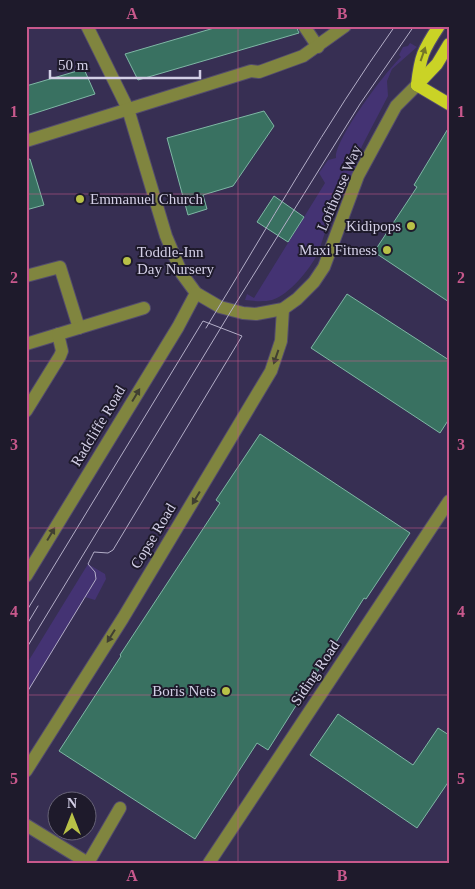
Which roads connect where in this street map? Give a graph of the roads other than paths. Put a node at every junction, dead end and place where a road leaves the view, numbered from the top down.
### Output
1 (87, 26) edge
2 (304, 26) edge
3 (345, 26) edge
4 (438, 26) edge
5 (449, 44) edge
6 (318, 47) junction
7 (417, 86) junction
8 (449, 104) edge
9 (128, 109) junction
10 (26, 141) edge
11 (26, 276) edge
12 (196, 293) junction
13 (144, 308) dead end
14 (283, 309) junction
15 (79, 328) junction
16 (58, 334) junction
17 (26, 344) edge
18 (26, 411) edge
19 (449, 501) edge
20 (26, 576) edge
21 (26, 771) edge
22 (120, 808) dead end
23 (26, 826) edge
24 (88, 863) edge
25 (209, 863) edge

1 - 9 street, Lofthouse Way
2 - 6 street
3 - 6 street
7 -> 4 main road
5 - 7 main road
6 - 9 street
7 - 8 main road
7 - 14 street, Lofthouse Way
9 - 10 street
9 - 12 street, Lofthouse Way
11 - 15 street
12 - 14 street, Lofthouse Way
20 -> 12 street, Radcliffe Road
13 - 15 street
14 -> 21 street, Copse Road
15 - 16 street
16 - 17 street
16 - 18 street
19 - 25 street, Siding Road
22 - 24 street
23 - 24 street

